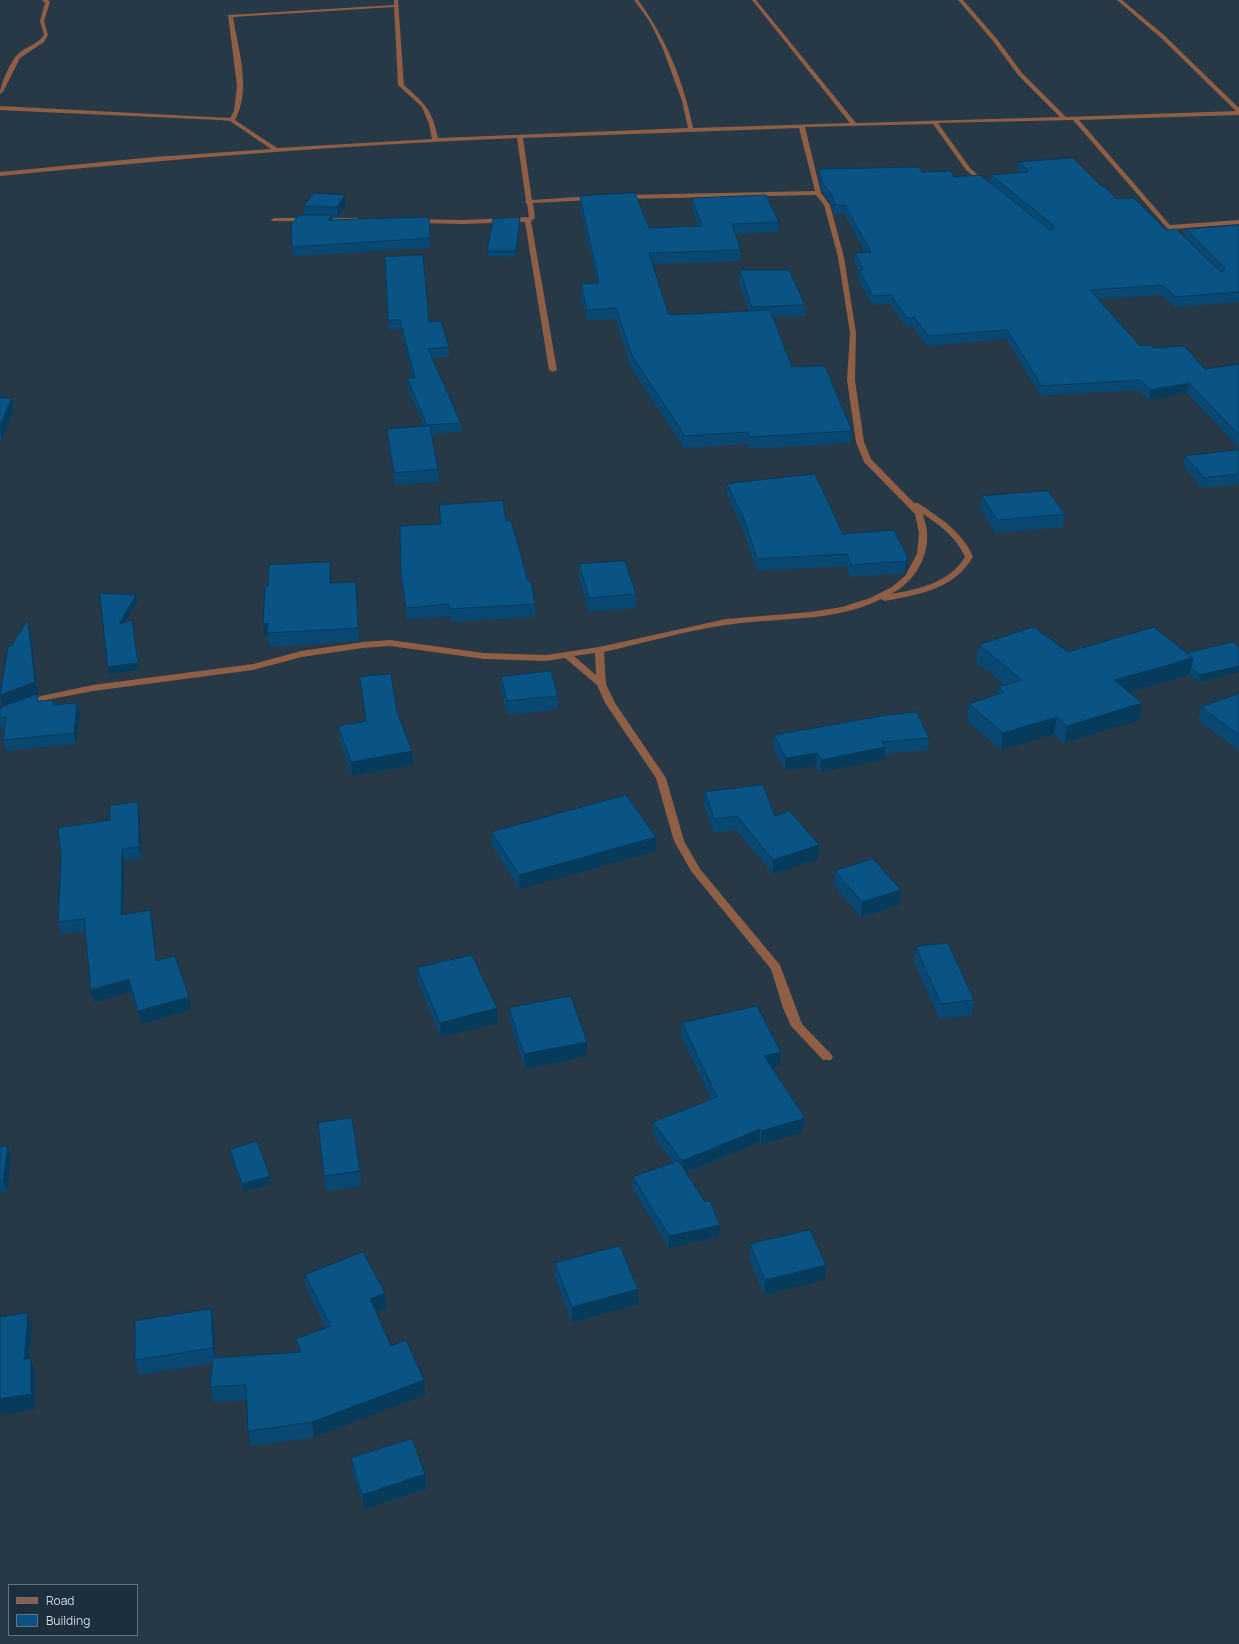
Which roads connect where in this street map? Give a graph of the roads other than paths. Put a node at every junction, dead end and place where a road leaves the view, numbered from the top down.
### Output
1 (44, 0) edge
2 (636, 0) edge
3 (754, 0) edge
4 (960, 0) edge
5 (1119, 0) edge
6 (395, 3) edge
7 (0, 92) edge
8 (0, 108) edge
9 (1239, 112) edge
10 (1074, 118) junction
11 (1065, 119) junction
12 (232, 120) junction
13 (935, 123) junction
14 (855, 125) junction
15 (802, 127) junction
16 (691, 130) junction
17 (520, 136) junction
18 (435, 139) junction
19 (275, 149) junction
20 (0, 174) edge
21 (990, 188) edge
22 (818, 193) junction
23 (618, 197) edge
24 (595, 198) edge
25 (528, 202) junction
26 (274, 220) dead end
27 (362, 220) edge
28 (408, 220) edge
29 (528, 220) junction
30 (1239, 222) edge
31 (1169, 227) junction
32 (1186, 244) edge
33 (554, 370) dead end
34 (910, 502) junction
35 (873, 600) junction
36 (599, 650) junction
37 (567, 655) junction
38 (601, 684) junction
39 (0, 715) edge
40 (827, 1057) dead end

1 - 7 street
2 - 16 street
3 - 14 street
4 - 11 street
5 - 9 street
6 - 12 street
6 - 18 street
8 - 12 street
9 - 10 street
10 - 11 street
10 - 31 street
11 - 13 street
12 - 19 street
13 - 14 street
13 - 21 street
14 - 15 street
15 - 16 street
15 - 22 street
16 - 17 street
17 - 18 street
17 - 25 street
18 - 19 street
19 - 20 street
22 - 23 street
22 - 34 street
24 - 25 street
25 - 29 street
26 - 27 street
28 - 29 street
29 - 33 street
30 - 31 street
31 - 32 street
34 - 35 street
34 - 35 street
35 - 36 street
36 - 37 street
36 - 38 street
37 - 38 street
37 - 39 street
38 - 40 street

